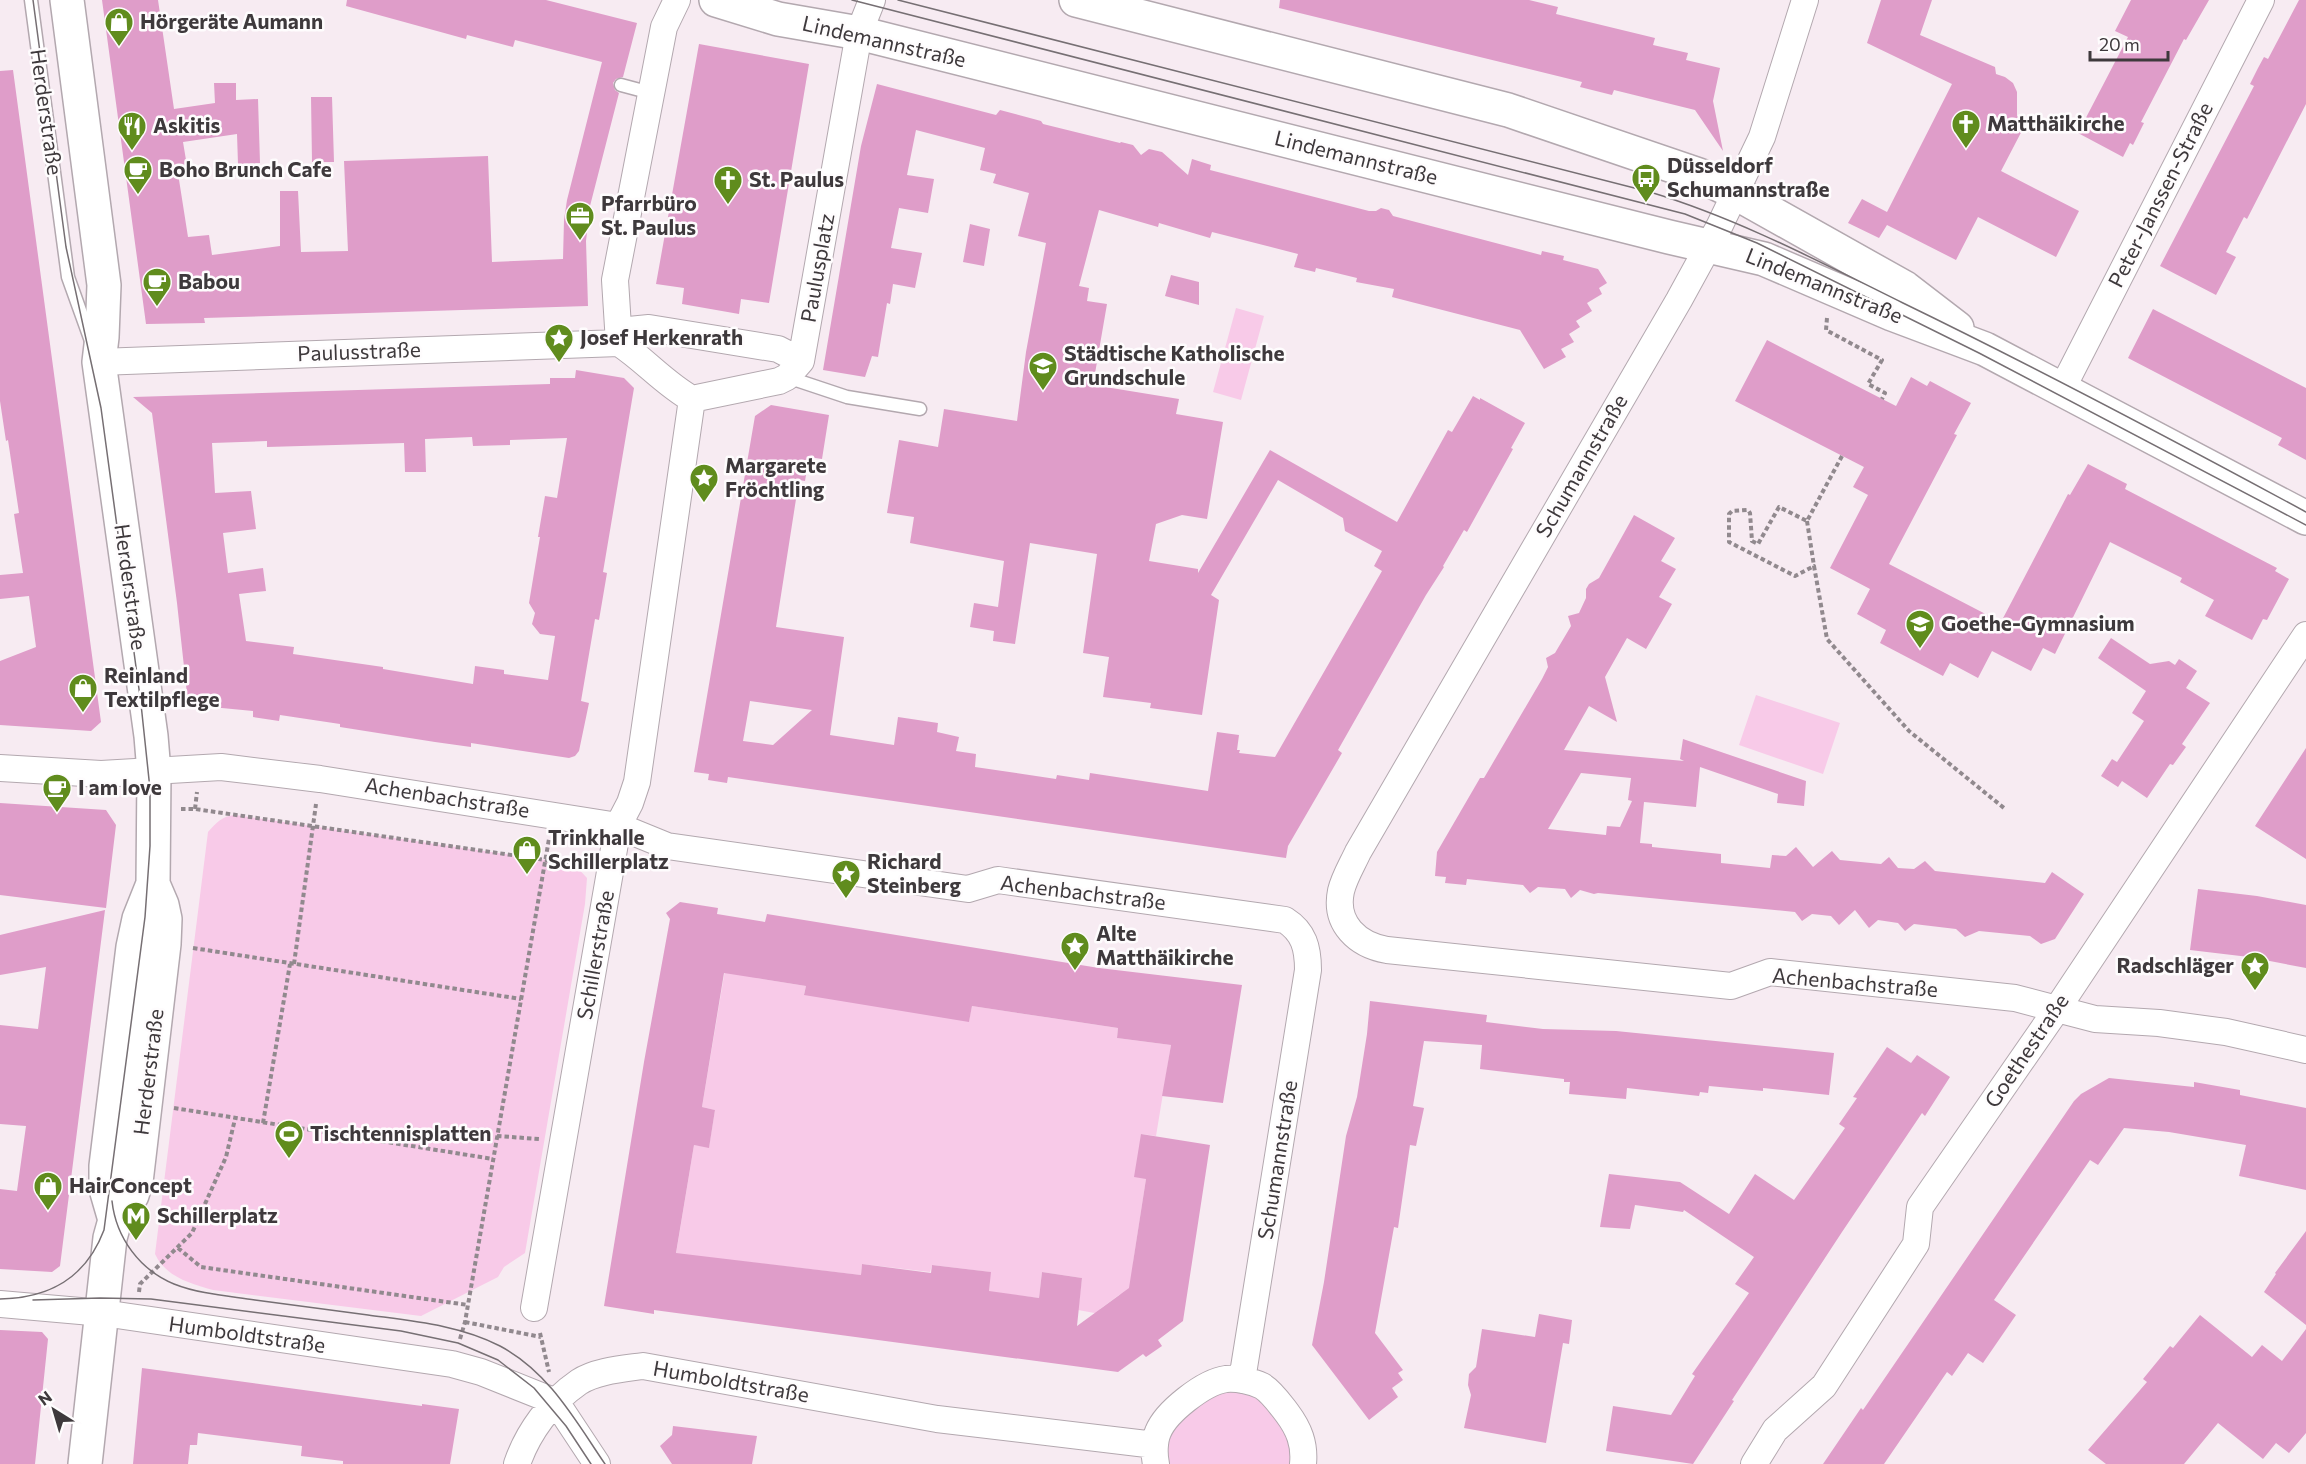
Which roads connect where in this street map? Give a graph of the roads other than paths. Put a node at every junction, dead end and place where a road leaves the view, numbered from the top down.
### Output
1 (31, 0) edge
2 (67, 0) edge
3 (677, 0) edge
4 (720, 0) edge
5 (872, 0) edge
6 (1076, 0) edge
7 (1805, 0) edge
8 (2261, 0) edge
9 (859, 33) junction
10 (621, 85) dead end
11 (651, 93) junction
12 (1736, 193) junction
13 (1709, 245) junction
14 (619, 337) junction
15 (1985, 349) junction
16 (99, 362) junction
17 (794, 369) junction
18 (2062, 389) junction
19 (692, 399) junction
20 (920, 409) dead end
21 (2306, 518) edge
22 (2306, 635) edge
23 (0, 768) edge
24 (154, 772) junction
25 (618, 826) junction
26 (153, 884) junction
27 (1342, 920) joint
28 (1305, 940) joint
29 (2057, 1009) junction
30 (2306, 1050) edge
31 (115, 1220) junction
32 (0, 1304) edge
33 (534, 1308) road end
34 (103, 1313) junction
35 (1242, 1380) junction
36 (556, 1402) junction
37 (1156, 1454) edge
38 (1309, 1463) edge
39 (85, 1464) edge
40 (517, 1464) edge
41 (597, 1464) edge
42 (1754, 1464) edge

1 - 16 lane, Herderstraße
2 - 16 main road, Herderstraße
3 - 11 street
4 - 9 main road, Lindemannstraße
5 - 9 street, Paulusplatz
6 - 12 main road, Lindemannstraße
7 - 12 street, Schumannstraße
8 - 18 street, Peter-Janssen-Straße
9 - 13 main road, Lindemannstraße
9 - 17 street, Paulusplatz
10 - 11 lane
11 - 14 street
12 - 13 street, Schumannstraße
12 - 15 main road, Lindemannstraße
13 - 15 main road, Lindemannstraße
13 - 27 street, Schumannstraße
14 - 16 street, Paulusstraße
14 - 17 street
14 - 19 street
15 - 18 main road, Lindemannstraße
16 - 24 main road, Herderstraße
17 - 19 street
17 - 20 lane
18 - 21 main road, Lindemannstraße
19 - 25 street, Schillerstraße
22 - 29 street, Goethestraße
23 - 24 street, Achenbachstraße
24 - 25 street, Achenbachstraße
24 - 26 main road, Herderstraße
25 - 28 street, Achenbachstraße
25 - 33 street, Schillerstraße
26 - 31 main road, Herderstraße
26 - 31 main road, Herderstraße
27 - 29 street, Achenbachstraße
28 - 35 street, Schumannstraße
29 - 30 street, Achenbachstraße
29 - 42 street, Goethestraße
31 - 34 main road, Herderstraße
32 - 34 street, Humboldtstraße
34 - 36 street, Humboldtstraße
34 - 39 main road, Herderstraße
35 - 37 street, Humboldtstraße
35 - 38 street
36 - 37 street, Humboldtstraße
36 - 40 street
36 - 41 street

